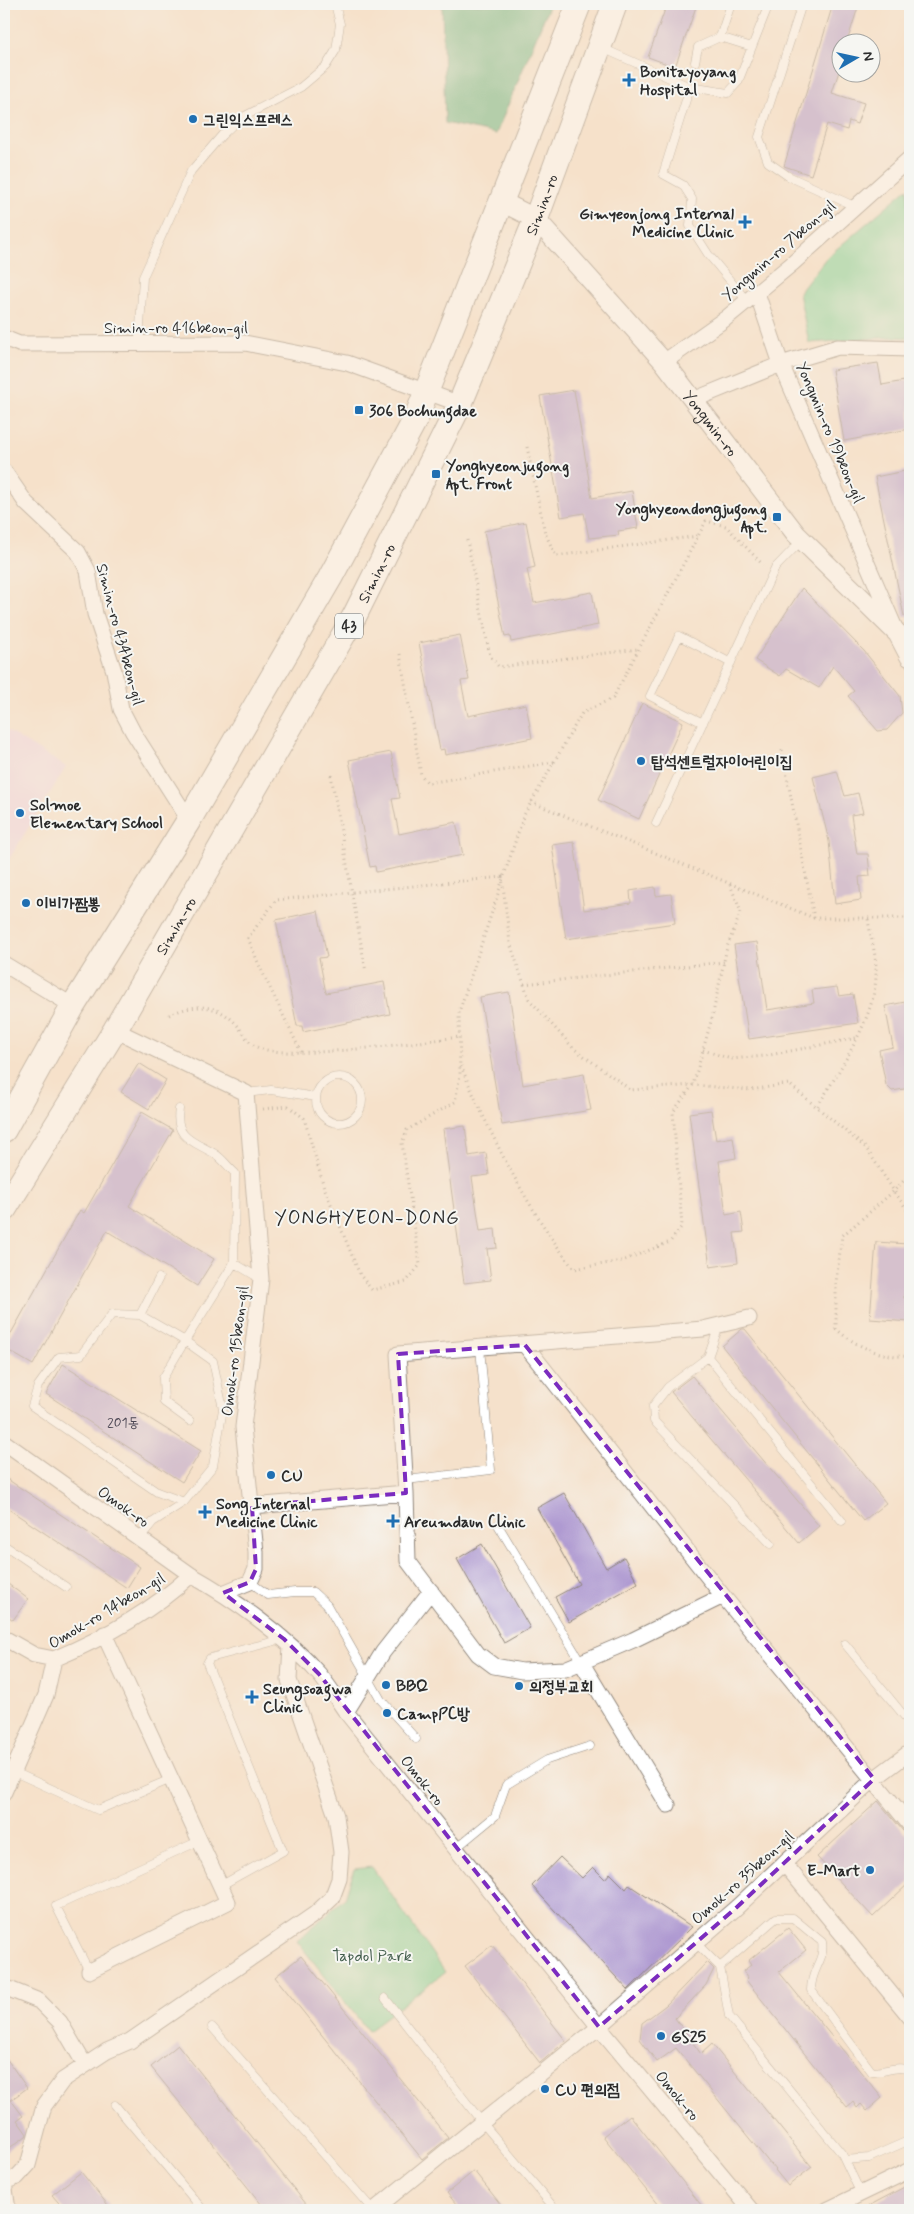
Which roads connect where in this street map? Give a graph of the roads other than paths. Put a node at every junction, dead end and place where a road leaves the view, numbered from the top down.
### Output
1 (335, 4) edge
2 (579, 4) edge
3 (615, 4) edge
4 (731, 4) edge
5 (769, 4) edge
6 (802, 4) edge
7 (720, 37) junction
8 (598, 46) junction
9 (752, 46) junction
10 (695, 62) dead end
11 (690, 87) junction
12 (910, 158) edge
13 (500, 201) junction
14 (854, 206) junction
15 (536, 219) junction
16 (752, 297) junction
17 (4, 338) edge
18 (139, 344) junction
19 (910, 348) edge
20 (664, 362) junction
21 (780, 364) junction
22 (426, 392) junction
23 (693, 400) junction
24 (460, 404) junction
25 (4, 471) edge
26 (802, 540) junction
27 (898, 634) junction
28 (910, 658) edge
29 (731, 663) junction
30 (703, 723) junction
31 (189, 820) junction
32 (656, 823) dead end
33 (4, 964) edge
34 (73, 1006) junction
35 (115, 1030) junction
36 (246, 1093) junction
37 (316, 1096) junction
38 (179, 1110) dead end
39 (4, 1130) edge
40 (4, 1210) edge
41 (234, 1263) junction
42 (159, 1278) dead end
43 (261, 1279) junction
44 (140, 1315) junction
45 (750, 1318) dead end
46 (719, 1326) junction
47 (185, 1342) junction
48 (525, 1345) junction
49 (480, 1348) junction
50 (708, 1357) junction
51 (190, 1421) dead end
52 (4, 1442) edge
53 (406, 1486) junction
54 (184, 1502) junction
55 (252, 1506) junction
56 (842, 1521) dead end
57 (498, 1525) dead end
58 (139, 1538) junction
59 (771, 1544) dead end
60 (4, 1545) edge
61 (191, 1575) junction
62 (250, 1582) junction
63 (66, 1587) dead end
64 (431, 1591) junction
65 (223, 1593) junction
66 (723, 1596) junction
67 (104, 1634) junction
68 (4, 1638) edge
69 (287, 1642) junction
70 (845, 1644) dead end
71 (54, 1659) junction
72 (582, 1662) junction
73 (367, 1678) junction
74 (346, 1712) junction
75 (910, 1723) edge
76 (416, 1739) dead end
77 (590, 1746) dead end
78 (910, 1752) edge
79 (12, 1771) junction
80 (171, 1779) junction
81 (874, 1779) junction
82 (4, 1792) edge
83 (668, 1805) dead end
84 (910, 1825) edge
85 (199, 1841) junction
86 (456, 1849) junction
87 (784, 1863) junction
88 (220, 1886) junction
89 (696, 1943) junction
90 (720, 1967) junction
91 (90, 1971) joint
92 (4, 1986) edge
93 (385, 1998) dead end
94 (910, 2017) edge
95 (212, 2027) dead end
96 (599, 2027) junction
97 (85, 2065) junction
98 (910, 2070) edge
99 (115, 2105) dead end
100 (481, 2121) junction
101 (910, 2140) edge
102 (845, 2160) junction
103 (910, 2170) edge
104 (4, 2182) edge
105 (861, 2194) junction
106 (8, 2210) edge
107 (203, 2210) edge
108 (373, 2210) edge
109 (556, 2210) edge
110 (751, 2210) edge
111 (827, 2210) edge

1 - 18 lane
2 - 13 main road, 43
3 - 8 main road, Simin-ro / 43
4 - 7 lane
5 - 9 lane
6 - 14 lane
7 - 9 lane
7 - 10 lane
8 - 11 lane
8 - 15 main road, Simin-ro / 43
9 - 11 lane
11 - 16 lane
12 - 14 street, Yongmin-ro 7beon-gil
13 - 15 street, Yongmin-ro
13 - 22 main road, 43
14 - 16 street, Yongmin-ro 7beon-gil
15 - 20 street, Yongmin-ro
15 - 24 main road, Simin-ro / 43
16 - 20 street, Yongmin-ro 7beon-gil
16 - 21 street
17 - 18 street, Simin-ro 416beon-gil
18 - 22 street, Simin-ro 416beon-gil
19 - 21 street, Yongmin-ro 19beon-gil
20 - 23 street, Yongmin-ro
21 - 23 street
21 - 27 street, Yongmin-ro 19beon-gil
22 - 24 street, Simin-ro 416beon-gil
22 - 31 main road, 43
23 - 26 street, Yongmin-ro
24 - 35 main road, Simin-ro / 43
25 - 31 street, Simin-ro 434beon-gil
26 - 27 street, Yongmin-ro
26 - 29 lane
27 - 28 street, Yongmin-ro
29 - 30 lane
29 - 30 lane
30 - 32 lane
31 - 34 main road, 43
33 - 34 street
34 - 39 main road, 43
35 - 36 street
35 - 40 main road, Simin-ro / 43
36 - 37 lane
36 - 43 street, Omok-ro 15beon-gil
37 - 37 lane
38 - 41 lane
41 - 43 lane
41 - 47 lane
42 - 44 lane
43 - 55 street, Omok-ro 15beon-gil
44 - 47 lane
44 - 54 lane
45 - 46 street
46 - 48 street
46 - 50 lane
47 - 51 lane
47 - 54 lane
48 - 49 street
48 - 66 street
49 - 53 lane
49 - 53 street
50 - 56 lane
50 - 59 lane
52 - 58 street, Omok-ro
53 - 55 street
53 - 64 street
54 - 58 lane
55 - 62 street, Omok-ro 15beon-gil
57 - 72 lane
58 - 61 street, Omok-ro
60 - 63 lane
61 - 65 street, Omok-ro
61 - 67 street, Omok-ro 14beon-gil
62 - 65 street
62 - 73 lane
64 - 72 street
64 - 73 street
65 - 69 street, Omok-ro
66 - 72 street
66 - 81 street
67 - 71 street, Omok-ro 14beon-gil
67 - 80 street
68 - 71 street
69 - 74 street, Omok-ro
69 - 88 lane
69 - 97 street
70 - 75 lane
71 - 79 street, Omok-ro 14beon-gil
72 - 83 street
73 - 74 street
73 - 76 lane
74 - 86 street, Omok-ro
77 - 86 lane
78 - 81 street, Omok-ro 35beon-gil
79 - 80 lane
79 - 82 street, Omok-ro 14beon-gil
80 - 85 street
81 - 84 street
81 - 87 street, Omok-ro 35beon-gil
85 - 88 street
85 - 91 lane
86 - 96 street, Omok-ro
87 - 89 street, Omok-ro 35beon-gil
87 - 94 street
88 - 91 street
89 - 90 lane
89 - 96 street, Omok-ro 35beon-gil
90 - 98 lane
90 - 102 lane
92 - 97 street
93 - 100 lane
95 - 108 lane
96 - 100 street, Omok-ro 35beon-gil
96 - 110 street, Omok-ro
97 - 104 street
99 - 107 lane
100 - 108 street, Omok-ro 35beon-gil
100 - 109 lane
101 - 102 lane
102 - 105 lane
103 - 105 street
104 - 106 street
105 - 111 street

